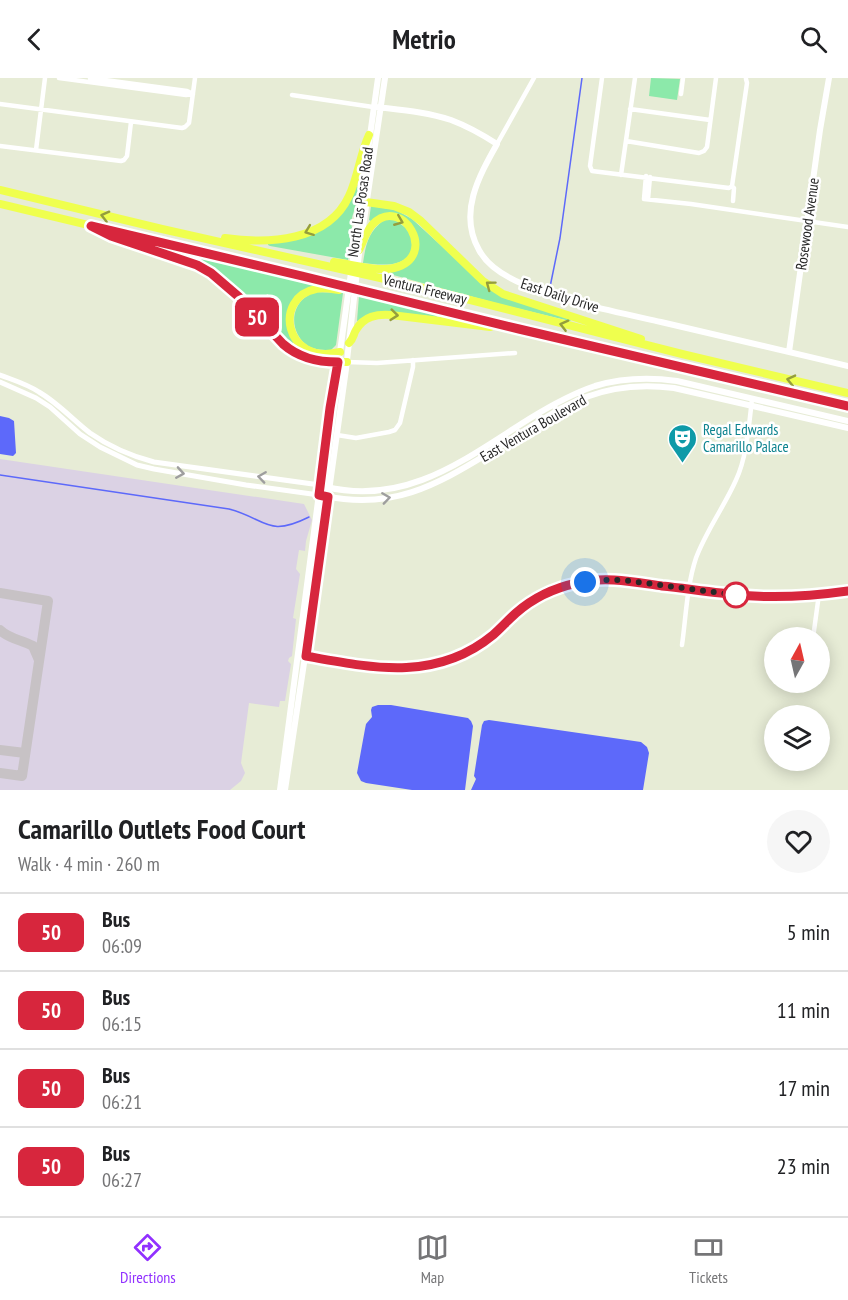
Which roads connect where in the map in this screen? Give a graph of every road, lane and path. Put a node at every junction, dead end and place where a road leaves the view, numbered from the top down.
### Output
1 (45, 78) edge
2 (59, 78) edge
3 (90, 78) edge
4 (195, 78) edge
5 (378, 78) edge
6 (385, 78) edge
7 (534, 78) edge
8 (602, 78) edge
9 (634, 78) edge
10 (683, 78) edge
11 (716, 78) edge
12 (746, 78) edge
13 (832, 78) edge
14 (193, 94) junction
15 (681, 94) dead end
16 (292, 95) dead end
17 (0, 104) edge
18 (373, 107) junction
19 (381, 108) junction
20 (630, 109) junction
21 (41, 110) junction
22 (710, 120) junction
23 (132, 122) junction
24 (369, 135) junction
25 (626, 141) junction
26 (497, 144) junction
27 (0, 146) edge
28 (36, 150) junction
29 (621, 175) junction
30 (648, 177) junction
31 (732, 186) junction
32 (0, 190) edge
33 (733, 201) dead end
34 (363, 202) junction
35 (0, 204) edge
36 (807, 221) junction
37 (91, 226) junction
38 (848, 227) edge
39 (162, 229) junction
40 (357, 252) junction
41 (283, 256) junction
42 (350, 271) junction
43 (395, 299) junction
44 (350, 301) junction
45 (519, 329) junction
46 (349, 342) junction
47 (340, 352) junction
48 (789, 352) junction
49 (515, 353) dead end
50 (682, 354) junction
51 (413, 360) junction
52 (343, 362) junction
53 (848, 366) edge
54 (0, 375) edge
55 (0, 382) edge
56 (848, 393) edge
57 (752, 402) junction
58 (848, 406) edge
59 (848, 422) edge
60 (848, 428) edge
61 (337, 435) junction
62 (320, 485) junction
63 (329, 487) junction
64 (319, 495) junction
65 (328, 497) junction
66 (690, 589) junction
67 (848, 591) edge
68 (819, 594) junction
69 (304, 614) junction
70 (814, 627) edge
71 (682, 645) dead end
72 (306, 656) junction
73 (280, 790) edge
74 (285, 790) edge

1 - 21 street
2 - 14 street
3 - 14 street
4 - 14 street
5 - 18 main road, North Las Posas Road
6 - 19 main road, North Las Posas Road
7 - 26 street
8 - 29 street
9 - 20 street
10 - 15 street
11 - 22 street
12 - 31 street
13 - 36 main road, Rosewood Avenue
14 - 23 street
16 - 18 street
17 - 21 street
18 - 19 main road
18 - 24 main road, North Las Posas Road
19 - 26 main road
19 - 34 main road, North Las Posas Road
20 - 22 street
20 - 25 street
21 - 23 street
21 - 28 street
22 - 25 street
23 - 28 street
24 - 34 main road, North Las Posas Road
24 -> 39 highway
25 - 29 street
26 - 48 main road, East Daily Drive
27 - 28 street
29 - 30 street
30 - 31 street
30 - 36 street
31 - 33 street
39 -> 32 highway, Ventura Freeway
34 - 40 main road, North Las Posas Road
50 -> 34 highway
35 - 37 highway, Ventura Freeway
36 - 38 street
36 - 48 main road, Rosewood Avenue
37 - 43 highway, Ventura Freeway
37 - 52 highway
39 - 41 highway, Ventura Freeway
40 -> 41 highway
40 - 42 main road, North Las Posas Road
40 - 44 main road, North Las Posas Road
41 - 42 highway, Ventura Freeway
42 - 44 main road, North Las Posas Road
50 -> 42 highway, Ventura Freeway
43 - 45 highway, Ventura Freeway
43 - 47 highway
44 - 46 main road, North Las Posas Road
44 - 47 main road, North Las Posas Road
46 -> 45 highway
45 - 58 highway, Ventura Freeway
46 - 52 main road, North Las Posas Road
47 - 52 main road, North Las Posas Road
48 - 53 main road, East Daily Drive
49 - 51 street
56 -> 50 highway, Ventura Freeway
51 - 52 street
51 - 61 street
52 - 61 main road
52 - 62 main road
62 -> 54 street
55 -> 64 street
57 - 59 main road, East Ventura Boulevard
57 - 60 main road, East Ventura Boulevard
57 - 63 main road, East Ventura Boulevard
65 -> 57 main road, East Ventura Boulevard
57 - 66 street
61 - 63 main road
62 - 63 main road, East Ventura Boulevard
62 - 64 main road
63 - 65 main road
64 - 65 main road, East Ventura Boulevard
64 - 69 main road
65 - 72 main road
66 - 68 street
66 - 71 street
66 - 72 street
67 - 68 street
68 - 70 street
69 - 72 main road
69 - 73 main road
72 - 74 main road

